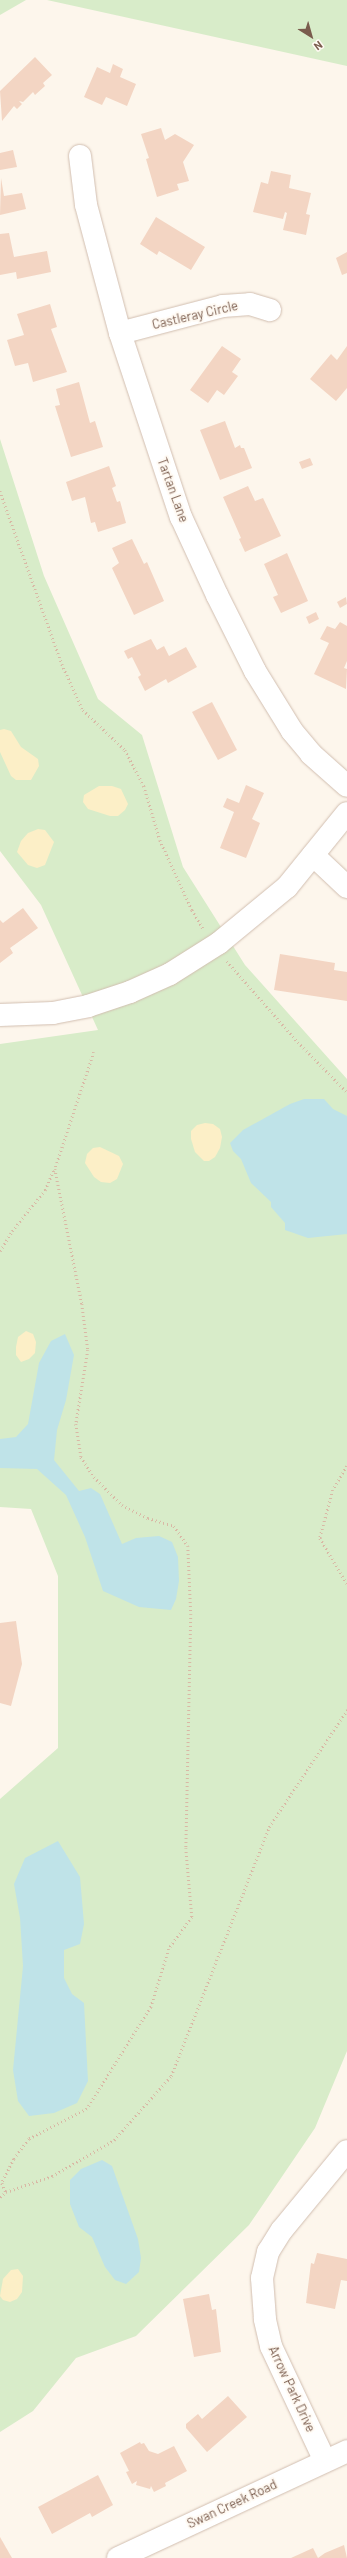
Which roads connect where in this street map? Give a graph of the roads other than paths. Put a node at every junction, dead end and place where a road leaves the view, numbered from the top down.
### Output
1 (80, 156) dead end
2 (270, 310) dead end
3 (120, 333) junction
4 (347, 786) edge
5 (347, 813) edge
6 (313, 855) junction
7 (347, 887) edge
8 (0, 1015) edge
9 (347, 2151) edge
10 (347, 2451) edge
11 (325, 2461) junction
12 (118, 2558) edge

1 - 3 street, Tartan Lane
2 - 3 street, Castleray Circle
3 - 4 street, Tartan Lane
5 - 6 street
6 - 7 street
6 - 8 street
9 - 11 street, Arrow Park Drive
10 - 11 street, Swan Creek Road
11 - 12 street, Swan Creek Road

